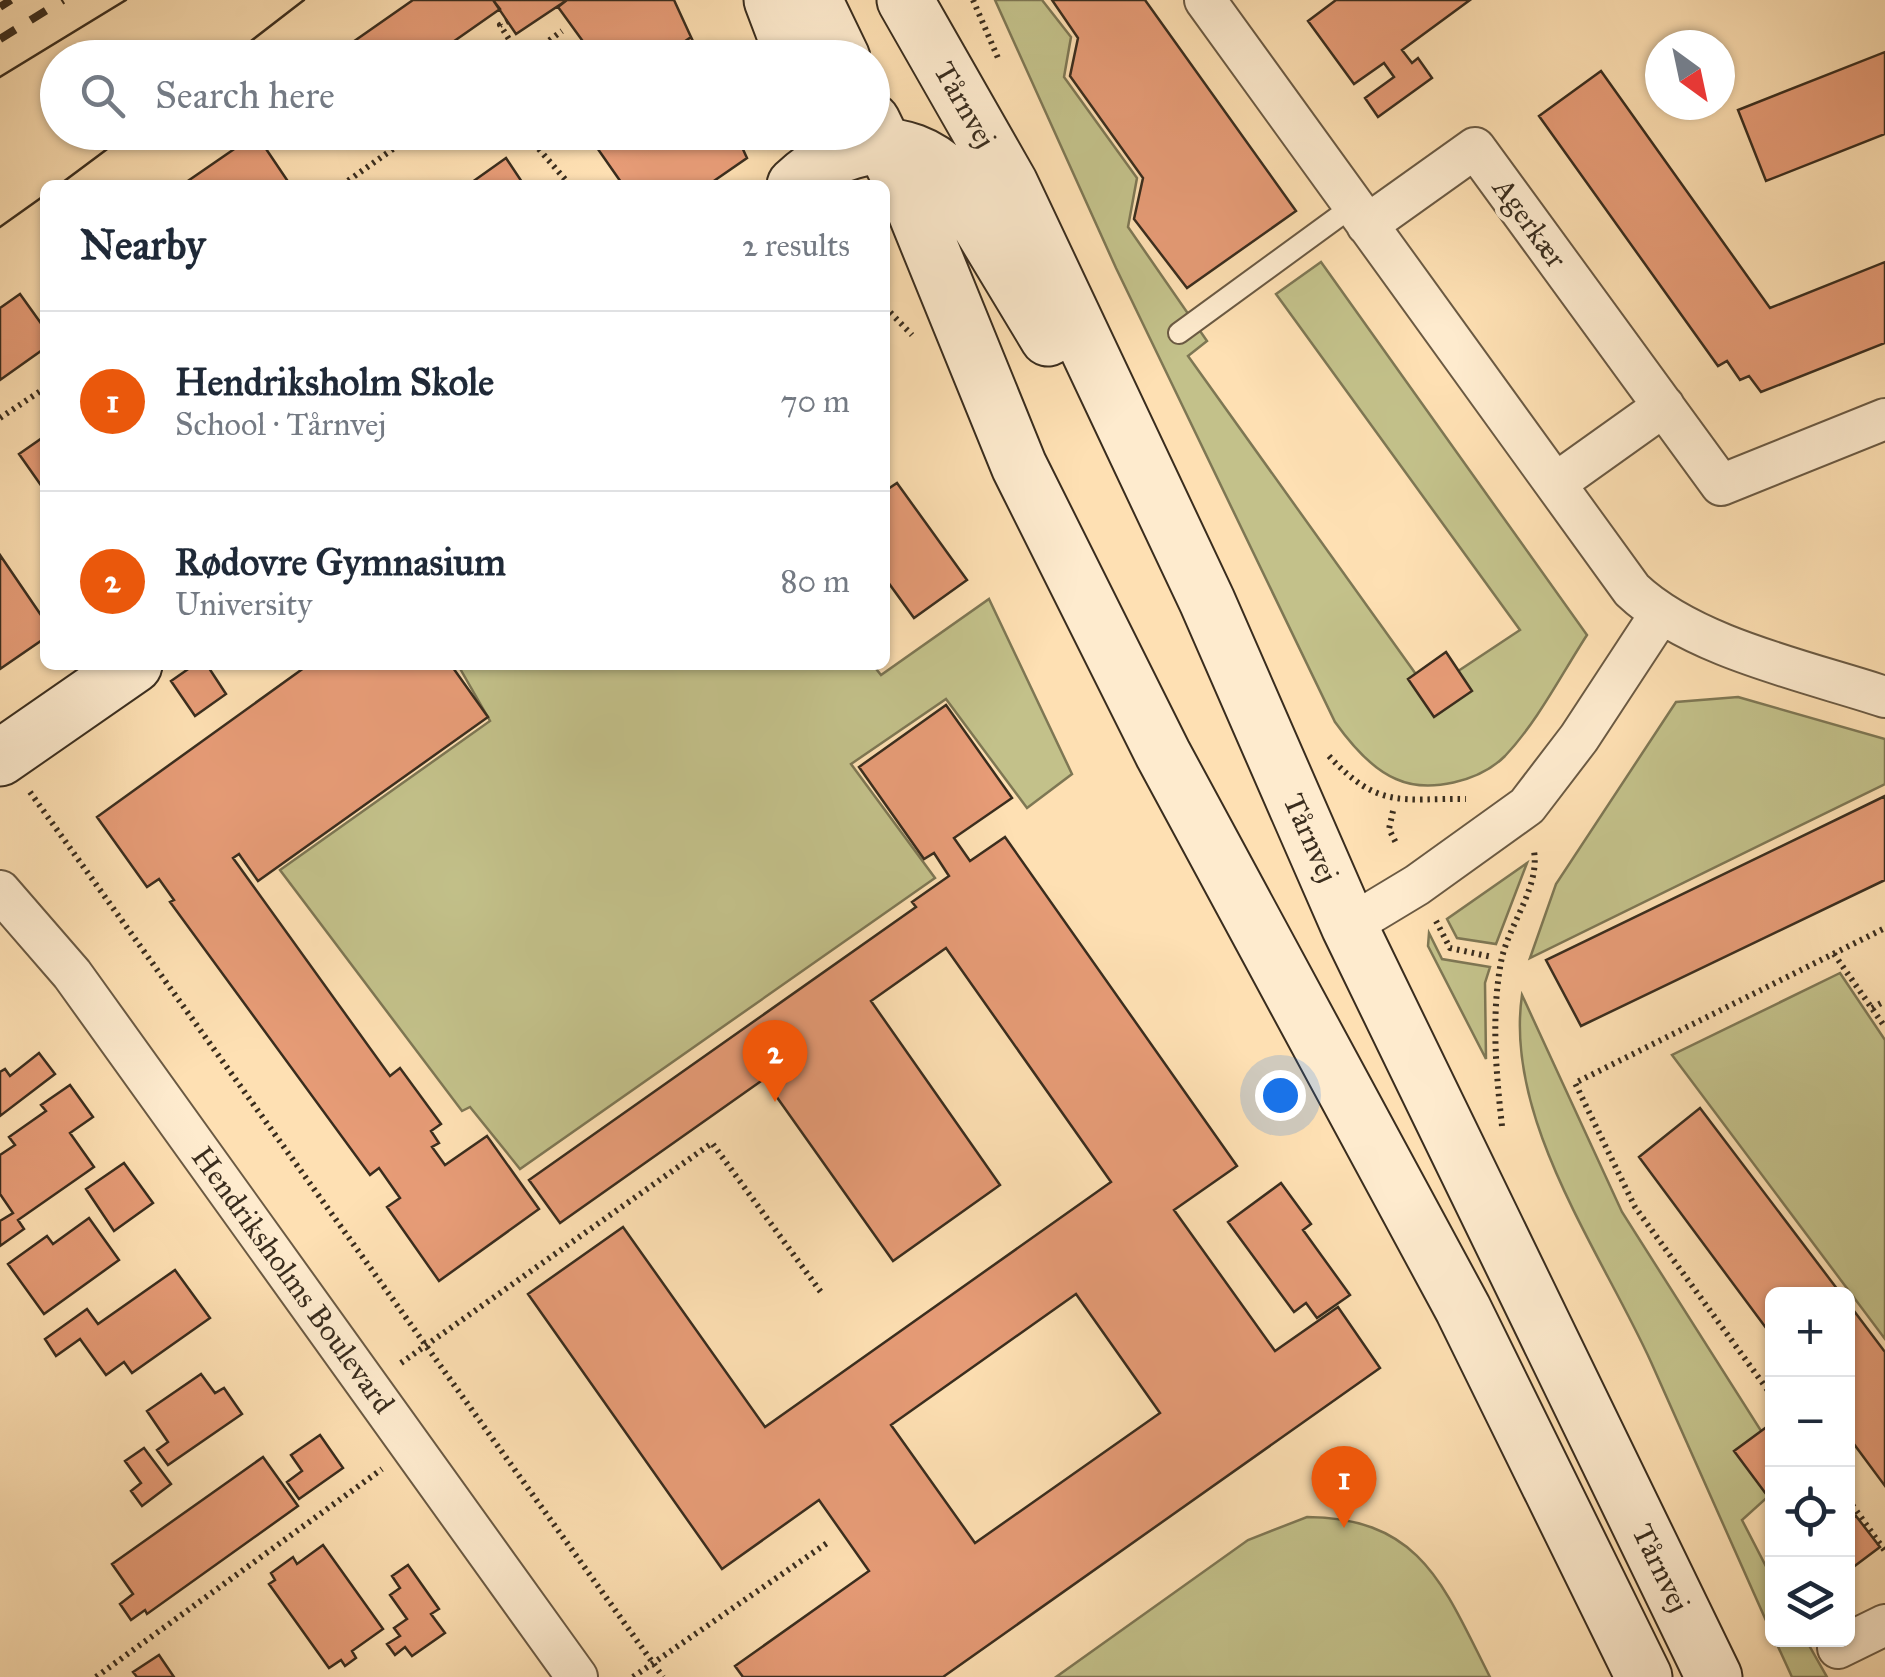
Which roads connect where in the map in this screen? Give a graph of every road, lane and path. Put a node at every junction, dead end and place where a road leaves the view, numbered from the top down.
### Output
1 (772, 0) edge
2 (814, 0) edge
3 (905, 0) edge
4 (1205, 0) edge
5 (508, 21) dead end
6 (562, 31) dead end
7 (510, 40) edge
8 (549, 40) edge
9 (787, 40) edge
10 (833, 40) edge
11 (943, 67) junction
12 (392, 150) edge
13 (539, 150) edge
14 (895, 159) edge
15 (810, 161) edge
16 (349, 180) edge
17 (566, 180) edge
18 (1360, 215) junction
19 (1179, 333) dead end
20 (40, 391) edge
21 (1664, 406) junction
22 (0, 418) edge
23 (1885, 419) edge
24 (1556, 483) junction
25 (1208, 602) junction
26 (1659, 616) junction
27 (127, 670) edge
28 (1885, 696) edge
29 (1321, 745) dead end
30 (1, 752) edge
31 (1527, 806) junction
32 (1393, 811) dead end
33 (1397, 845) dead end
34 (1417, 885) junction
35 (0, 891) edge
36 (1349, 926) junction
37 (1885, 928) edge
38 (1834, 954) junction
39 (1492, 956) dead end
40 (1279, 964) junction
41 (1885, 1000) edge
42 (1872, 1008) junction
43 (1885, 1027) edge
44 (1504, 1142) dead end
45 (823, 1294) dead end
46 (427, 1345) junction
47 (370, 1385) junction
48 (1765, 1386) edge
49 (413, 1447) junction
50 (1855, 1509) edge
51 (830, 1540) dead end
52 (1885, 1551) edge
53 (1885, 1625) edge
54 (1838, 1648) dead end
55 (653, 1663) junction
56 (96, 1677) edge
57 (577, 1677) edge
58 (633, 1677) edge
59 (663, 1677) edge
60 (1644, 1677) edge
61 (1714, 1677) edge

1 - 9 street
2 - 10 street
3 - 11 street, Tårnvej
4 - 18 street
5 - 7 path
6 - 8 path
11 - 14 street
11 - 25 street, Tårnvej
12 - 16 path
13 - 17 path
14 - 15 street
14 - 25 street
14 - 40 street
18 - 19 lane
18 - 21 street, Agerkær
18 - 24 street
20 - 22 path
21 - 23 street, Agerkær
21 - 24 street
24 - 26 street
25 - 36 street, Tårnvej
26 - 28 street
26 - 31 street
27 - 30 street
29 - 31 path
30 - 46 path
31 - 34 street
31 - 44 path
32 - 33 path
34 - 36 street
34 - 39 path
35 - 47 street, Hendriksholms Boulevard
36 - 40 street
36 - 61 street, Tårnvej
37 - 38 path
38 - 42 path
38 - 48 path
40 - 60 street
41 - 42 path
42 - 43 path
45 - 46 path
46 - 47 path
46 - 55 path
47 - 49 street, Hendriksholms Boulevard
49 - 56 path
49 - 57 street, Hendriksholms Boulevard
50 - 52 path
51 - 55 path
53 - 54 street
55 - 58 path
55 - 59 path

